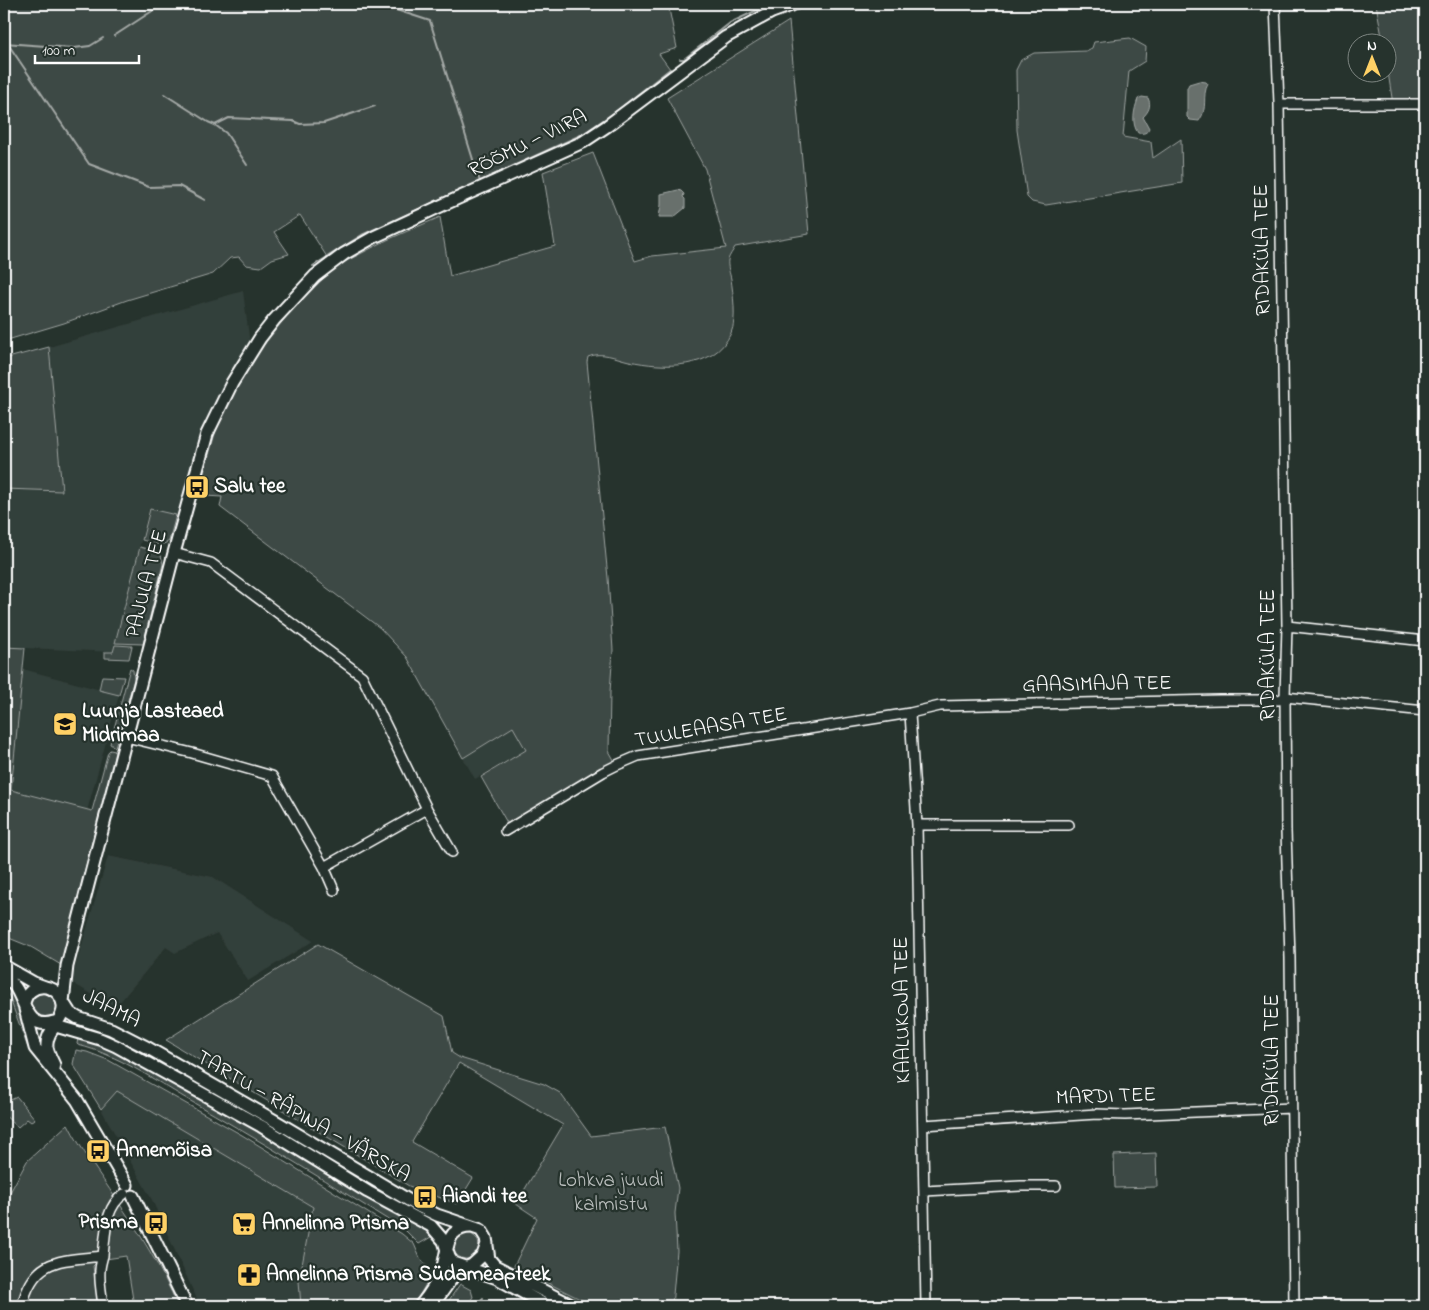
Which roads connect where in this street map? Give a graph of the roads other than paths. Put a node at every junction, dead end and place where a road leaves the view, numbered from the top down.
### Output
1 (794, 4) edge
2 (1275, 4) edge
3 (1279, 104) junction
4 (1425, 104) edge
5 (344, 254) joint
6 (174, 553) junction
7 (1287, 626) junction
8 (1425, 640) edge
9 (1285, 697) junction
10 (1425, 711) edge
11 (910, 713) junction
12 (126, 737) junction
13 (427, 810) junction
14 (917, 825) junction
15 (1070, 825) dead end
16 (505, 830) dead end
17 (452, 852) dead end
18 (324, 867) junction
19 (334, 890) dead end
20 (4, 966) edge
21 (67, 966) junction
22 (4, 976) edge
23 (45, 987) junction
24 (63, 1002) junction
25 (24, 1007) junction
26 (54, 1023) junction
27 (145, 1046) joint
28 (134, 1055) joint
29 (59, 1076) junction
30 (1291, 1108) junction
31 (923, 1124) junction
32 (1056, 1186) dead end
33 (128, 1191) junction
34 (924, 1191) junction
35 (473, 1227) junction
36 (486, 1244) junction
37 (448, 1252) junction
38 (103, 1256) junction
39 (464, 1267) junction
40 (22, 1306) edge
41 (103, 1306) edge
42 (187, 1306) edge
43 (420, 1306) edge
44 (432, 1306) edge
45 (547, 1306) edge
46 (573, 1306) edge
47 (926, 1306) edge
48 (1294, 1306) edge

1 - 5 street, RÕÕMU — VIIRA
2 - 3 street, RIDAKÜLA TEE
3 - 4 street
3 - 7 street, RIDAKÜLA TEE
5 - 6 street, PAJULA TEE
6 - 12 street, PAJULA TEE
6 - 13 street
7 - 8 street
7 - 9 street, RIDAKÜLA TEE
9 - 10 street, GAASIMAJA TEE
9 - 11 street, GAASIMAJA TEE
9 - 30 street, RIDAKÜLA TEE
11 - 14 street, KAALUKOJA TEE
11 - 16 street, TUULEAASA TEE
12 - 18 street
12 - 21 street, PAJULA TEE
13 - 17 street
13 - 18 street
14 - 15 street
14 - 31 street, KAALUKOJA TEE
18 - 19 street
20 - 23 street
21 - 23 street
21 - 24 street
22 - 25 street
23 - 24 street
23 - 25 street
24 - 26 street
24 - 27 street, JAAMA
25 - 26 street
25 - 29 street
26 - 28 street, JAAMA
26 - 29 street
27 - 35 street, TARTU — RÄPINA — VÄRSKA
28 - 37 street, TARTU — RÄPINA — VÄRSKA
29 - 33 street
30 - 31 street, MARDI TEE
30 - 48 street, RIDAKÜLA TEE
31 - 34 street, KAALUKOJA TEE
32 - 34 street
33 - 38 street
33 - 42 street
34 - 47 street, KAALUKOJA TEE
35 - 36 street
35 - 37 street
36 - 39 street
36 - 46 street
37 - 39 street
37 - 43 street
38 - 40 street
38 - 41 street
39 - 44 street
39 - 45 street

